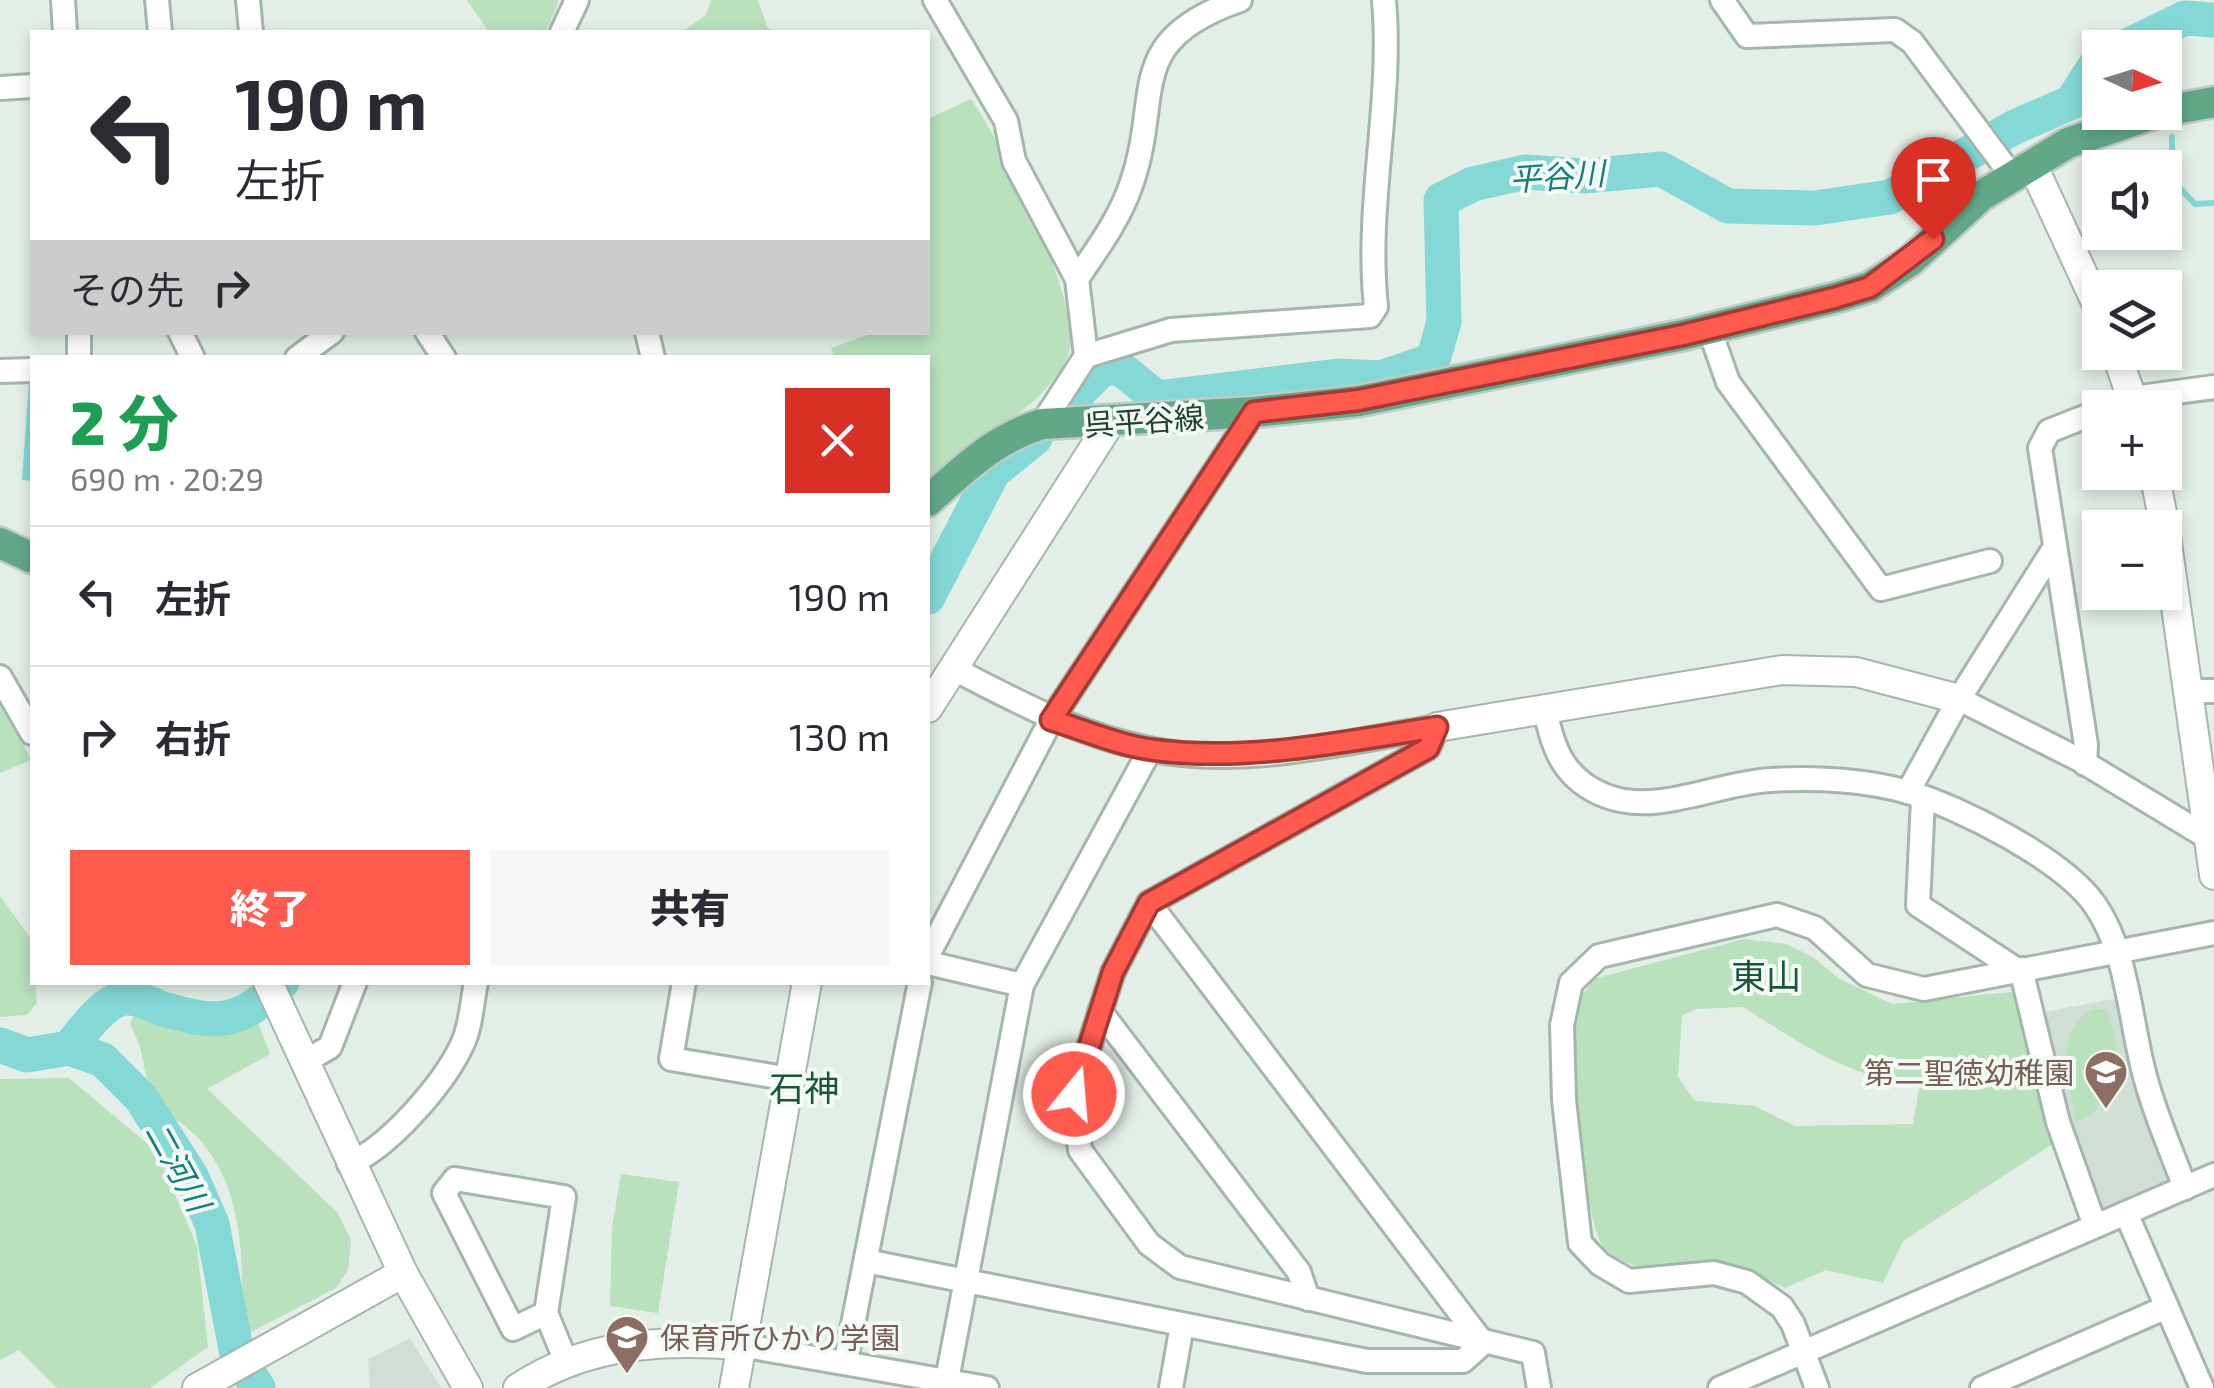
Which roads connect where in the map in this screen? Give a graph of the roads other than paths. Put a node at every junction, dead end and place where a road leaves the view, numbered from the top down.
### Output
1 (64, 0) edge
2 (157, 0) edge
3 (248, 0) edge
4 (577, 0) edge
5 (934, 0) edge
6 (1240, 0) edge
7 (1384, 0) edge
8 (1722, 0) edge
9 (1196, 9) edge
10 (64, 30) edge
11 (160, 30) edge
12 (252, 30) edge
13 (563, 30) edge
14 (30, 86) edge
15 (0, 88) edge
16 (2214, 102) edge
17 (2182, 108) edge
18 (2106, 130) edge
19 (2013, 164) junction
20 (1077, 279) junction
21 (2082, 281) edge
22 (1709, 328) junction
23 (328, 335) edge
24 (301, 355) edge
25 (1086, 356) junction
26 (30, 370) edge
27 (0, 371) edge
28 (2214, 387) edge
29 (2182, 393) edge
30 (1254, 412) junction
31 (2082, 418) edge
32 (1110, 423) junction
33 (1042, 424) junction
34 (930, 499) edge
35 (0, 542) edge
36 (2053, 550) junction
37 (30, 557) edge
38 (1990, 561) dead end
39 (2182, 605) edge
40 (952, 668) junction
41 (0, 677) edge
42 (2201, 691) edge
43 (1959, 698) junction
44 (930, 705) edge
45 (1545, 708) junction
46 (30, 720) edge
47 (1051, 720) junction
48 (1437, 727) junction
49 (1150, 750) junction
50 (2085, 764) junction
51 (1916, 795) junction
52 (2207, 837) junction
53 (2214, 876) edge
54 (1149, 903) junction
55 (2214, 933) edge
56 (930, 950) edge
57 (2116, 952) junction
58 (930, 963) edge
59 (2019, 970) junction
60 (269, 985) edge
61 (354, 985) edge
62 (475, 985) edge
63 (683, 985) edge
64 (807, 985) edge
65 (919, 985) edge
66 (1022, 986) junction
67 (1100, 1011) junction
68 (304, 1062) junction
69 (790, 1079) junction
70 (349, 1164) junction
71 (2214, 1176) edge
72 (2185, 1188) junction
73 (2126, 1213) junction
74 (2095, 1226) junction
75 (866, 1261) junction
76 (403, 1273) junction
77 (966, 1282) junction
78 (1308, 1299) junction
79 (2167, 1307) junction
80 (546, 1313) junction
81 (1182, 1325) junction
82 (1483, 1343) junction
83 (740, 1345) junction
84 (1802, 1354) junction
85 (846, 1360) junction
86 (567, 1364) junction
87 (948, 1380) junction
88 (206, 1382) edge
89 (468, 1388) edge
90 (518, 1388) edge
91 (734, 1388) edge
92 (987, 1388) edge
93 (1171, 1388) edge
94 (1539, 1388) edge
95 (1720, 1388) edge
96 (1816, 1388) edge
97 (1982, 1388) edge
98 (2202, 1388) edge

1 - 10 street
2 - 11 street
3 - 12 street
4 - 13 street
5 - 20 street
6 - 9 street
7 - 25 street
8 - 19 street
9 - 20 street
14 - 15 street
16 - 17 main road, 呉平谷線
18 - 19 main road, 呉平谷線
19 - 21 street
19 - 22 main road, 呉平谷線
20 - 25 street
22 - 30 main road, 呉平谷線
22 - 38 street
23 - 24 street
25 - 33 street
26 - 27 street
28 - 29 street
30 - 32 main road, 呉平谷線
30 - 47 street
31 - 36 street
32 - 33 main road, 呉平谷線
32 - 40 street
33 - 34 main road, 呉平谷線
35 - 37 main road
36 - 43 street
36 - 50 street
39 - 42 street
40 - 44 street
40 - 47 street
41 - 46 street
42 - 52 street
43 - 45 street
43 - 50 street
43 - 51 street
45 - 48 street
45 - 51 street
47 - 49 street
47 - 56 street
48 - 49 street
48 - 54 street
49 - 66 street
50 - 52 street
51 - 57 street
51 - 59 street
52 - 53 street
54 - 67 street
54 - 82 street
55 - 57 street
57 - 59 street
57 - 72 street
58 - 66 street
59 - 74 street
59 - 84 street
60 - 68 street
61 - 68 street
62 - 70 street
63 - 69 street
64 - 69 street
65 - 75 street
66 - 77 street
67 - 78 street
67 - 78 street
68 - 70 street
69 - 83 street
70 - 76 street
71 - 72 street
72 - 73 street
73 - 74 street
73 - 79 street
74 - 84 street
75 - 77 street
75 - 85 street
76 - 88 street
76 - 89 street
77 - 81 street
77 - 87 street
78 - 82 street
79 - 97 street
79 - 98 street
80 - 80 street
80 - 86 street
81 - 82 street
81 - 93 street
82 - 94 street
83 - 85 street
83 - 86 street
83 - 91 street
84 - 95 street
84 - 96 street
85 - 87 street
86 - 90 street
87 - 92 street

